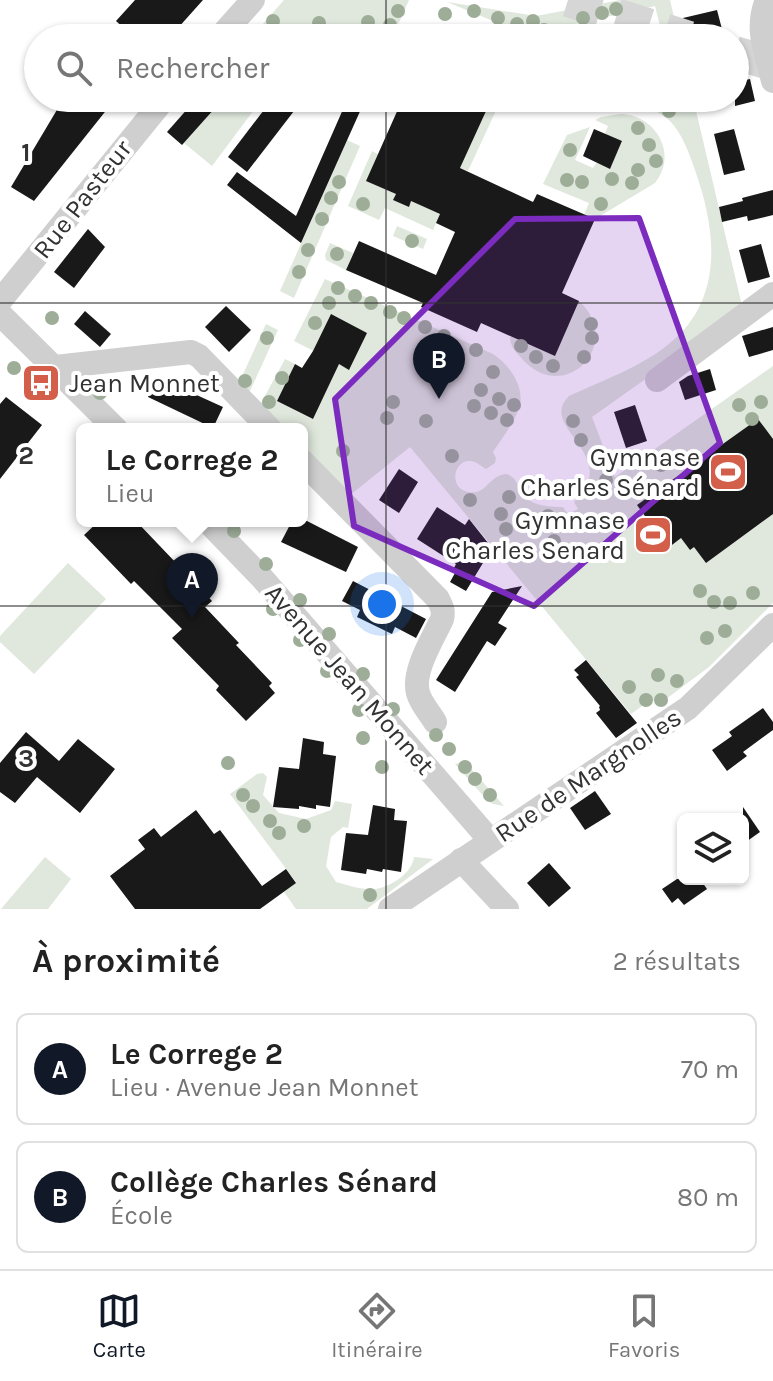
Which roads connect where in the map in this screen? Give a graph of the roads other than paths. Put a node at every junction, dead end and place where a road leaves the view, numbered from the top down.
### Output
1 (253, 0) edge
2 (767, 0) edge
3 (232, 24) edge
4 (773, 81) edge
5 (153, 112) edge
6 (773, 294) edge
7 (0, 301) edge
8 (0, 314) edge
9 (55, 367) junction
10 (657, 380) dead end
11 (110, 423) edge
12 (264, 423) edge
13 (308, 467) edge
14 (213, 527) edge
15 (773, 625) edge
16 (435, 722) dead end
17 (490, 840) junction
18 (461, 860) junction
19 (390, 909) edge
20 (507, 909) edge

1 - 3 street
2 - 4 street
5 - 7 street, Rue Pasteur
6 - 10 street
8 - 9 street
9 - 11 street
9 - 12 street
13 - 16 street
14 - 17 street, Avenue Jean Monnet
15 - 17 street, Rue de Margnolles
17 - 18 street, Rue de Margnolles
18 - 19 street, Rue de Margnolles
18 - 20 street

